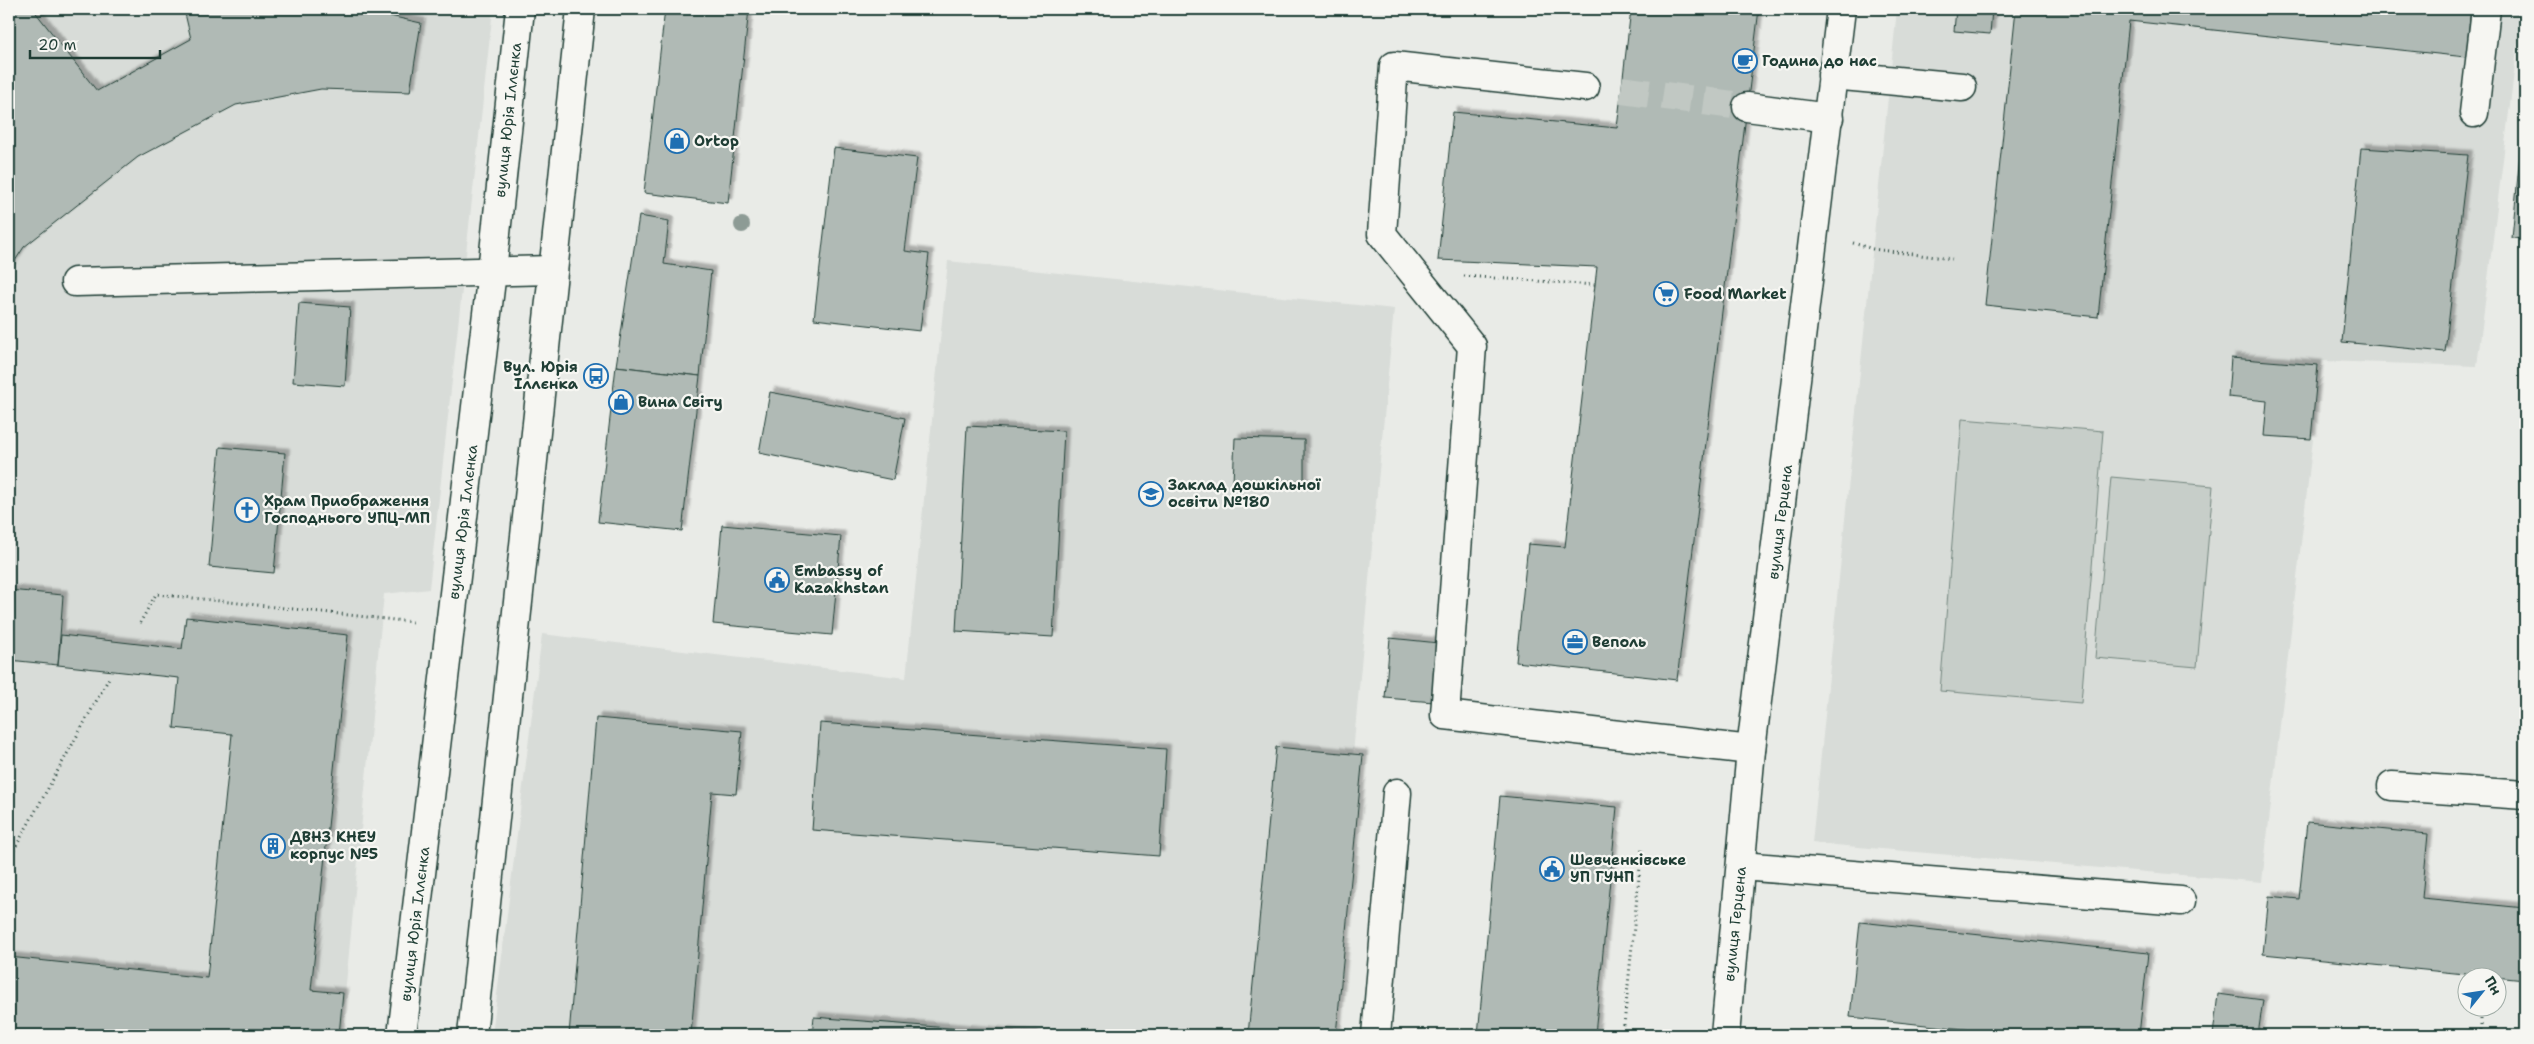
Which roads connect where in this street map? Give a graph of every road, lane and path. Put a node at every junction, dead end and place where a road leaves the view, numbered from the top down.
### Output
1 (520, 9) edge
2 (581, 9) edge
3 (1841, 9) edge
4 (2486, 9) edge
5 (1832, 75) junction
6 (1585, 87) dead end
7 (1962, 87) dead end
8 (1747, 107) tunnel mouth
9 (2474, 112) dead end
10 (1829, 118) junction
11 (1853, 243) dead end
12 (1952, 259) dead end
13 (553, 270) junction
14 (492, 271) junction
15 (1413, 273) junction
16 (75, 282) dead end
17 (1595, 285) dead end
18 (1724, 294) dead end
19 (1741, 294) dead end
20 (414, 622) dead end
21 (140, 623) dead end
22 (109, 678) dead end
23 (1751, 750) junction
24 (2392, 786) dead end
25 (1397, 792) dead end
26 (2525, 795) edge
27 (1642, 847) dead end
28 (9, 859) edge
29 (1741, 866) junction
30 (2180, 901) dead end
31 (2481, 1016) edge
32 (402, 1035) edge
33 (472, 1035) edge
34 (1376, 1035) edge
35 (1623, 1035) edge
36 (1724, 1035) edge
37 (2481, 1035) edge

1 - 14 main road, вулиця Юрія Іллєнка
2 - 13 main road
3 - 5 main road, вулиця Герцена
4 - 9 main road
5 - 7 main road
5 - 10 main road, вулиця Герцена
6 - 15 main road
8 - 10 main road
10 - 23 main road, вулиця Герцена
11 - 12 path
13 - 14 main road
13 - 33 main road
14 - 16 main road
14 - 32 main road, вулиця Юрія Іллєнка
15 - 17 path
15 - 23 main road
18 - 19 path
20 - 21 path
22 - 28 path
23 - 29 main road, вулиця Герцена
24 - 26 main road
25 - 34 main road
27 - 35 path
29 - 30 main road
29 - 36 main road, вулиця Герцена
31 - 37 path

